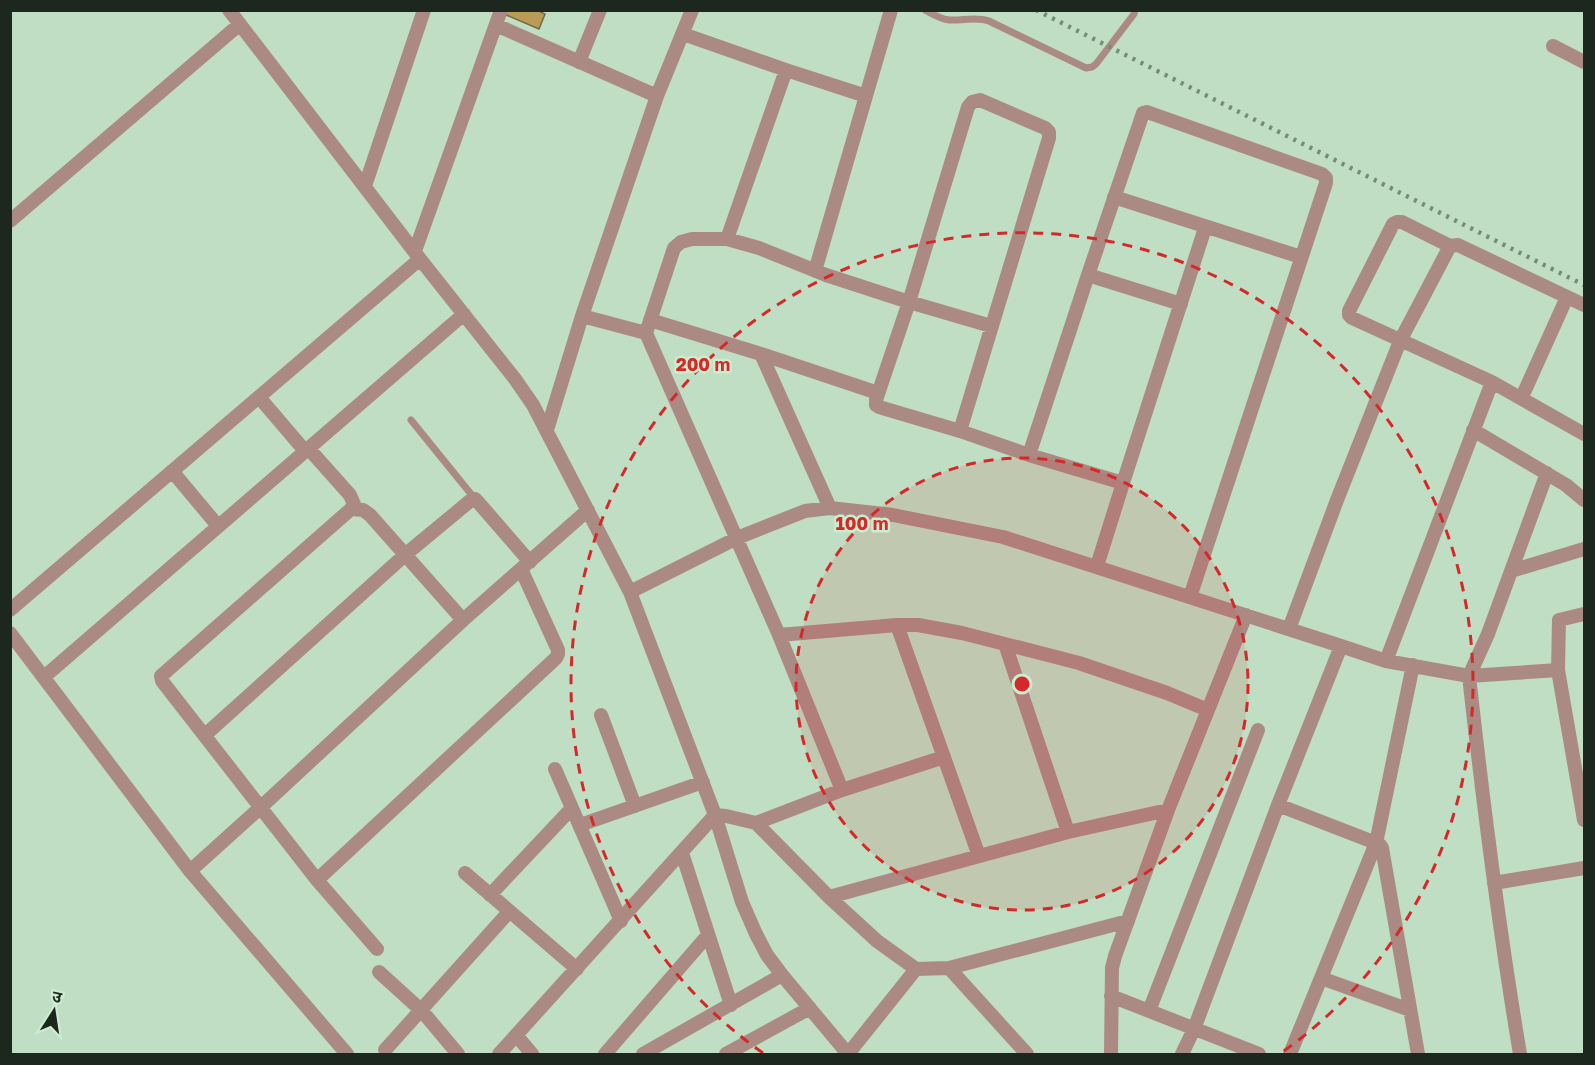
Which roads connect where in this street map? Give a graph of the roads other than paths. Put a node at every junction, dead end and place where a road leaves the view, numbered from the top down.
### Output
1 (229, 10) edge
2 (424, 10) edge
3 (501, 10) edge
4 (600, 10) edge
5 (692, 10) edge
6 (891, 10) edge
7 (925, 10) edge
8 (1135, 10) edge
9 (240, 24) junction
10 (496, 25) junction
11 (683, 33) junction
12 (1553, 46) dead end
13 (579, 62) junction
14 (1584, 62) edge
15 (786, 70) junction
16 (657, 96) junction
17 (866, 96) junction
18 (365, 186) junction
19 (1114, 197) junction
20 (10, 221) edge
21 (1205, 228) junction
22 (727, 239) junction
23 (1450, 246) junction
24 (417, 255) junction
25 (1301, 257) junction
26 (815, 271) junction
27 (1088, 275) junction
28 (1567, 297) junction
29 (909, 302) junction
30 (1180, 304) junction
31 (1584, 305) edge
32 (464, 314) junction
33 (582, 316) junction
34 (650, 320) junction
35 (991, 326) junction
36 (646, 333) junction
37 (1400, 340) junction
38 (761, 354) junction
39 (1492, 382) junction
40 (878, 393) junction
41 (259, 397) junction
42 (1521, 398) junction
43 (1584, 416) edge
44 (411, 420) dead end
45 (547, 430) junction
46 (1473, 430) junction
47 (960, 431) junction
48 (1581, 432) edge
49 (305, 451) junction
50 (1029, 455) junction
51 (172, 471) junction
52 (1547, 474) junction
53 (1123, 483) junction
54 (475, 499) junction
55 (1584, 500) edge
56 (830, 508) junction
57 (356, 509) junction
58 (588, 510) junction
59 (218, 526) junction
60 (737, 538) junction
61 (1584, 549) edge
62 (406, 554) junction
63 (525, 566) junction
64 (1097, 566) junction
65 (1511, 571) junction
66 (630, 592) junction
67 (1190, 597) junction
68 (10, 610) edge
69 (1584, 614) edge
70 (1246, 615) junction
71 (463, 620) junction
72 (897, 625) junction
73 (1289, 629) junction
74 (779, 634) junction
75 (12, 639) edge
76 (1005, 645) junction
77 (1341, 646) junction
78 (1386, 661) junction
79 (1413, 665) junction
80 (1558, 670) junction
81 (1469, 676) junction
82 (44, 677) junction
83 (1208, 710) junction
84 (601, 715) dead end
85 (1258, 730) dead end
86 (205, 735) junction
87 (944, 757) junction
88 (555, 769) dead end
89 (703, 782) junction
90 (842, 790) junction
91 (1278, 805) junction
92 (635, 806) junction
93 (261, 807) junction
94 (572, 808) junction
95 (1168, 810) junction
96 (716, 815) junction
97 (1584, 820) edge
98 (756, 823) junction
99 (580, 825) junction
100 (1068, 832) junction
101 (1376, 843) junction
102 (682, 853) junction
103 (979, 856) junction
104 (1584, 868) edge
105 (189, 871) junction
106 (465, 873) dead end
107 (317, 880) junction
108 (1494, 883) junction
109 (490, 895) junction
110 (829, 897) junction
111 (509, 912) junction
112 (621, 921) junction
113 (1128, 921) junction
114 (708, 934) junction
115 (377, 949) dead end
116 (949, 968) junction
117 (577, 969) junction
118 (916, 969) junction
119 (380, 972) dead end
120 (782, 975) junction
121 (1321, 978) junction
122 (1111, 996) junction
123 (730, 1005) junction
124 (810, 1008) junction
125 (1410, 1010) junction
126 (422, 1011) junction
127 (1149, 1011) junction
128 (1194, 1029) junction
129 (516, 1035) junction
130 (385, 1050) dead end
131 (340, 1052) edge
132 (458, 1054) edge
133 (499, 1054) edge
134 (532, 1054) edge
135 (605, 1054) edge
136 (644, 1054) edge
137 (726, 1054) edge
138 (848, 1054) edge
139 (1027, 1054) edge
140 (1111, 1054) edge
141 (1182, 1054) edge
142 (1259, 1054) edge
143 (1290, 1054) edge
144 (1418, 1054) edge
145 (1520, 1054) edge

1 - 9 street
2 - 18 street
3 - 10 street
4 - 13 street
5 - 11 street
6 - 17 street
7 - 8 lane
9 - 18 street
9 - 20 street
10 - 13 street
10 - 24 street
11 - 15 street
11 - 16 street
12 - 14 street
13 - 16 street
15 - 17 street
15 - 22 street
16 - 33 street
17 - 26 street
18 - 24 street
19 - 21 street
19 - 25 street
19 - 27 street
21 - 25 street
21 - 30 street
22 - 26 street
22 - 34 street
23 - 28 street
23 - 37 street
23 - 37 street
24 - 32 street
24 - 41 street
25 - 67 street
26 - 29 street
27 - 30 street
27 - 50 street
28 - 31 street
28 - 42 street
29 - 35 street
29 - 35 street
29 - 40 street
30 - 53 street
32 - 45 street
32 - 49 street
33 - 36 street
33 - 45 street
34 - 36 street
34 - 38 street
35 - 47 street
36 - 60 street
37 - 39 street
37 - 73 street
38 - 40 street
38 - 56 street
39 - 42 street
39 - 46 street
40 - 47 street
41 - 49 street
41 - 51 street
42 - 48 street
43 - 48 street
44 - 54 lane
45 - 58 street
46 - 52 street
46 - 78 street
47 - 50 street
49 - 57 street
49 - 59 street
50 - 53 street
51 - 59 street
51 - 68 street
52 - 55 street
52 - 65 street
53 - 64 street
54 - 62 street
54 - 63 street
56 - 60 street
56 - 64 street
57 - 62 street
57 - 86 street
58 - 63 street
58 - 66 street
59 - 82 street
60 - 66 street
60 - 74 street
61 - 65 street
62 - 71 street
62 - 86 street
63 - 71 street
63 - 107 street
64 - 67 street
65 - 81 street
66 - 89 street
67 - 70 street
69 - 80 street
70 - 73 street
70 - 83 street
71 - 93 street
72 - 74 street
72 - 76 street
72 - 87 street
73 - 77 street
74 - 90 street
75 - 82 street
76 - 83 street
76 - 100 street
77 - 78 street
77 - 91 street
78 - 79 street
79 - 81 street
79 - 101 street
80 - 81 street
80 - 97 street
81 - 108 street
82 - 105 street
83 - 95 street
84 - 92 street
85 - 127 street
86 - 93 street
87 - 90 street
87 - 103 street
88 - 94 street
89 - 92 street
89 - 96 street
90 - 98 street
91 - 101 street
91 - 128 street
92 - 99 street
93 - 105 street
93 - 107 street
94 - 99 street
94 - 109 street
95 - 100 street
95 - 113 street
96 - 98 street
96 - 102 street
96 - 120 street
98 - 110 street
99 - 112 street
100 - 103 street
101 - 121 street
101 - 125 street
102 - 112 street
102 - 114 street
103 - 110 street
104 - 108 street
105 - 131 street
106 - 109 street
107 - 115 street
108 - 145 street
109 - 111 street
110 - 118 street
111 - 117 street
111 - 126 street
112 - 117 street
113 - 116 street
113 - 122 street
114 - 123 street
114 - 135 street
116 - 118 street
116 - 139 street
117 - 129 street
118 - 138 street
119 - 126 street
120 - 123 street
120 - 124 street
121 - 125 street
121 - 143 street
122 - 127 street
122 - 140 street
123 - 136 street
124 - 137 street
124 - 138 street
125 - 144 street
126 - 130 street
126 - 132 street
127 - 128 street
128 - 141 street
128 - 142 street
129 - 133 street
129 - 134 street

